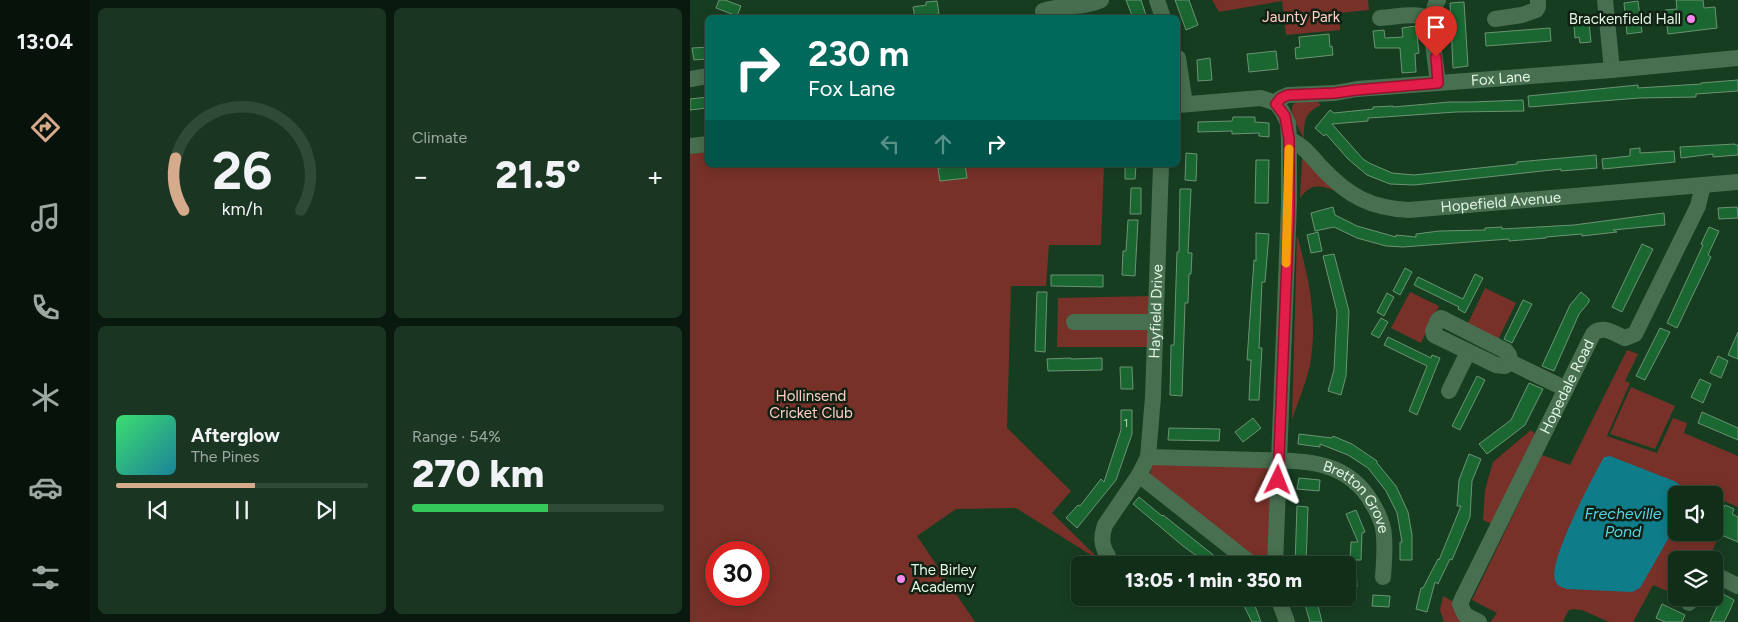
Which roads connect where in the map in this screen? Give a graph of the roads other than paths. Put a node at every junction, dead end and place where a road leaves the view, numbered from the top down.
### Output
1 (1101, 0) edge
2 (1157, 0) edge
3 (1438, 0) edge
4 (1538, 0) edge
5 (1605, 0) edge
6 (1043, 11) dead end
7 (1162, 15) edge
8 (1380, 18) dead end
9 (1432, 19) junction
10 (1494, 19) dead end
11 (1738, 58) edge
12 (1612, 70) junction
13 (705, 76) edge
14 (690, 79) edge
15 (1438, 83) junction
16 (1180, 89) edge
17 (1181, 104) edge
18 (1276, 104) junction
19 (1289, 139) junction
20 (705, 144) edge
21 (690, 146) edge
22 (1161, 167) edge
23 (1738, 182) edge
24 (1704, 185) junction
25 (1074, 322) dead end
26 (1155, 322) junction
27 (1468, 352) junction
28 (1510, 362) junction
29 (1566, 390) junction
30 (1449, 391) dead end
31 (1148, 457) junction
32 (1279, 461) junction
33 (1140, 475) junction
34 (1108, 556) dead end
35 (1242, 556) edge
36 (1275, 556) edge
37 (1383, 578) dead end
38 (1723, 578) edge
39 (1738, 586) edge
40 (1281, 606) edge
41 (1287, 622) edge
42 (1479, 622) edge

1 - 6 street
2 - 7 street
3 - 9 street
4 - 10 street
5 - 12 street
8 - 9 street
9 - 15 street
11 - 12 street, Fox Lane
12 - 15 street, Fox Lane
13 - 14 street
15 - 18 street, Fox Lane
16 - 17 street
17 - 18 street
18 - 19 street
19 - 24 street, Hopefield Avenue
19 - 32 street
20 - 21 street
22 - 26 street, Hayfield Drive
23 - 24 street, Hopefield Avenue
24 - 29 street, Hopedale Road
25 - 26 street
26 - 31 street, Hayfield Drive
27 - 28 street
27 - 28 street
27 - 30 street
28 - 29 street
29 - 42 street, Hopedale Road
31 - 32 street, Bretton Grove
31 - 33 street, Hayfield Drive
32 - 36 street
32 - 37 street, Bretton Grove
33 - 34 street, Hayfield Drive
33 - 35 street
38 - 39 street
40 - 41 street

